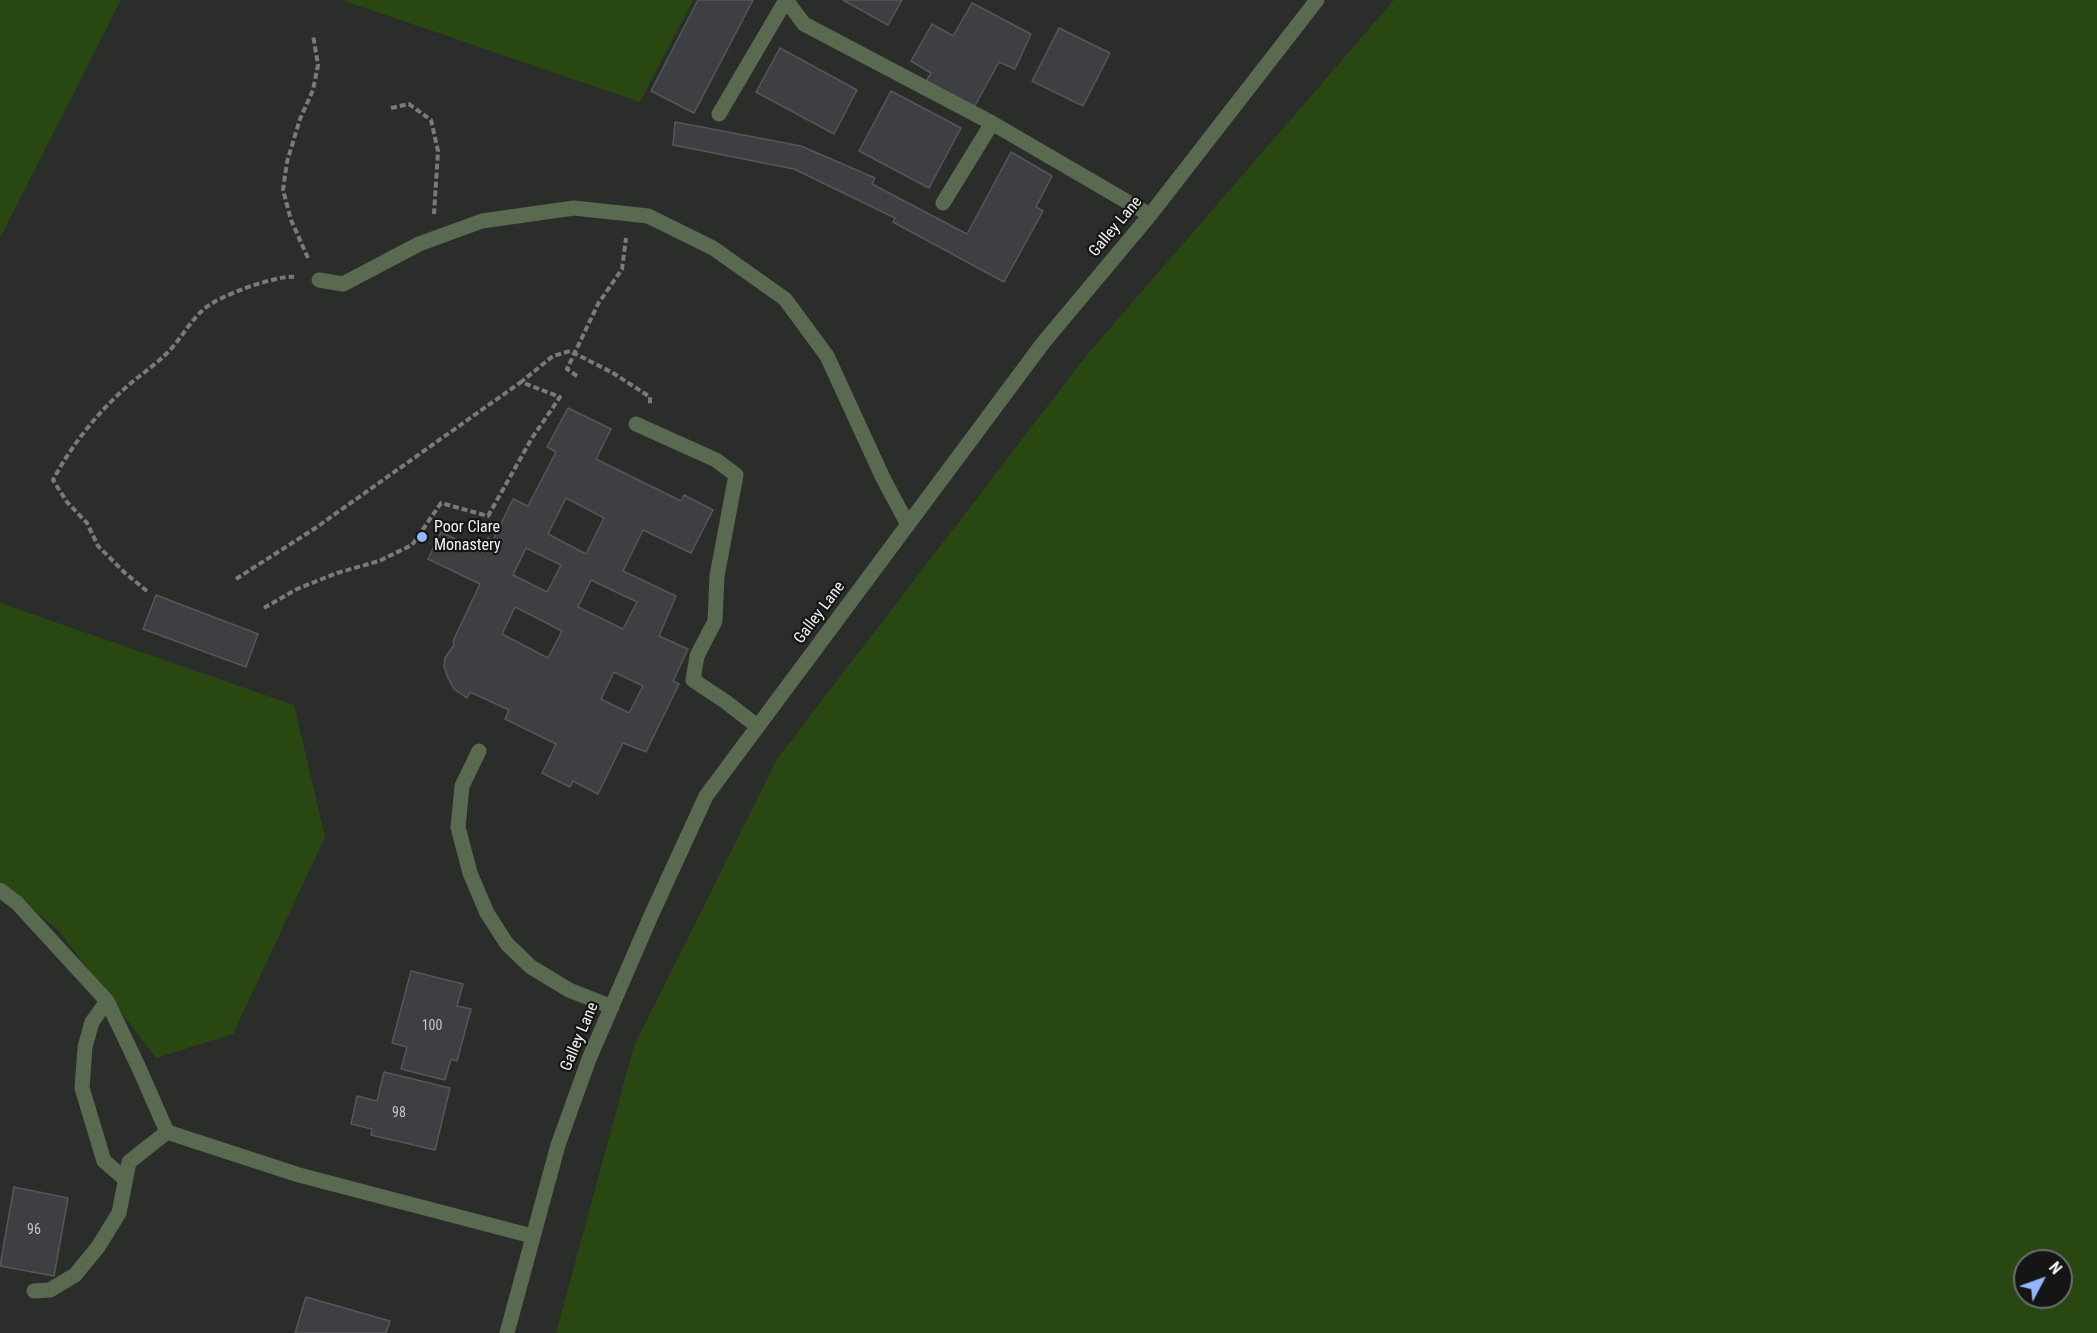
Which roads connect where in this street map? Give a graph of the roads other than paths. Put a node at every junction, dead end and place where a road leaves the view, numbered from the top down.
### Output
1 (786, 0) edge
2 (1317, 0) edge
3 (719, 114) dead end
4 (992, 123) junction
5 (943, 203) dead end
6 (1150, 215) junction
7 (319, 280) road end
8 (636, 424) road end
9 (908, 525) junction
10 (757, 726) junction
11 (479, 751) dead end
12 (0, 890) edge
13 (107, 1001) junction
14 (612, 1006) junction
15 (167, 1132) junction
16 (125, 1179) junction
17 (532, 1236) junction
18 (34, 1291) dead end
19 (507, 1333) edge

1 - 3 street
1 - 4 street
2 - 6 street, Galley Lane
4 - 5 street
4 - 6 street
6 - 9 street, Galley Lane
7 - 9 street
8 - 10 street
9 - 10 street, Galley Lane
10 - 14 street, Galley Lane
11 - 14 street
12 - 13 street
13 - 15 street
13 - 16 street
14 - 17 street, Galley Lane
15 - 16 street
15 - 17 street
16 - 18 street
17 - 19 street, Galley Lane

